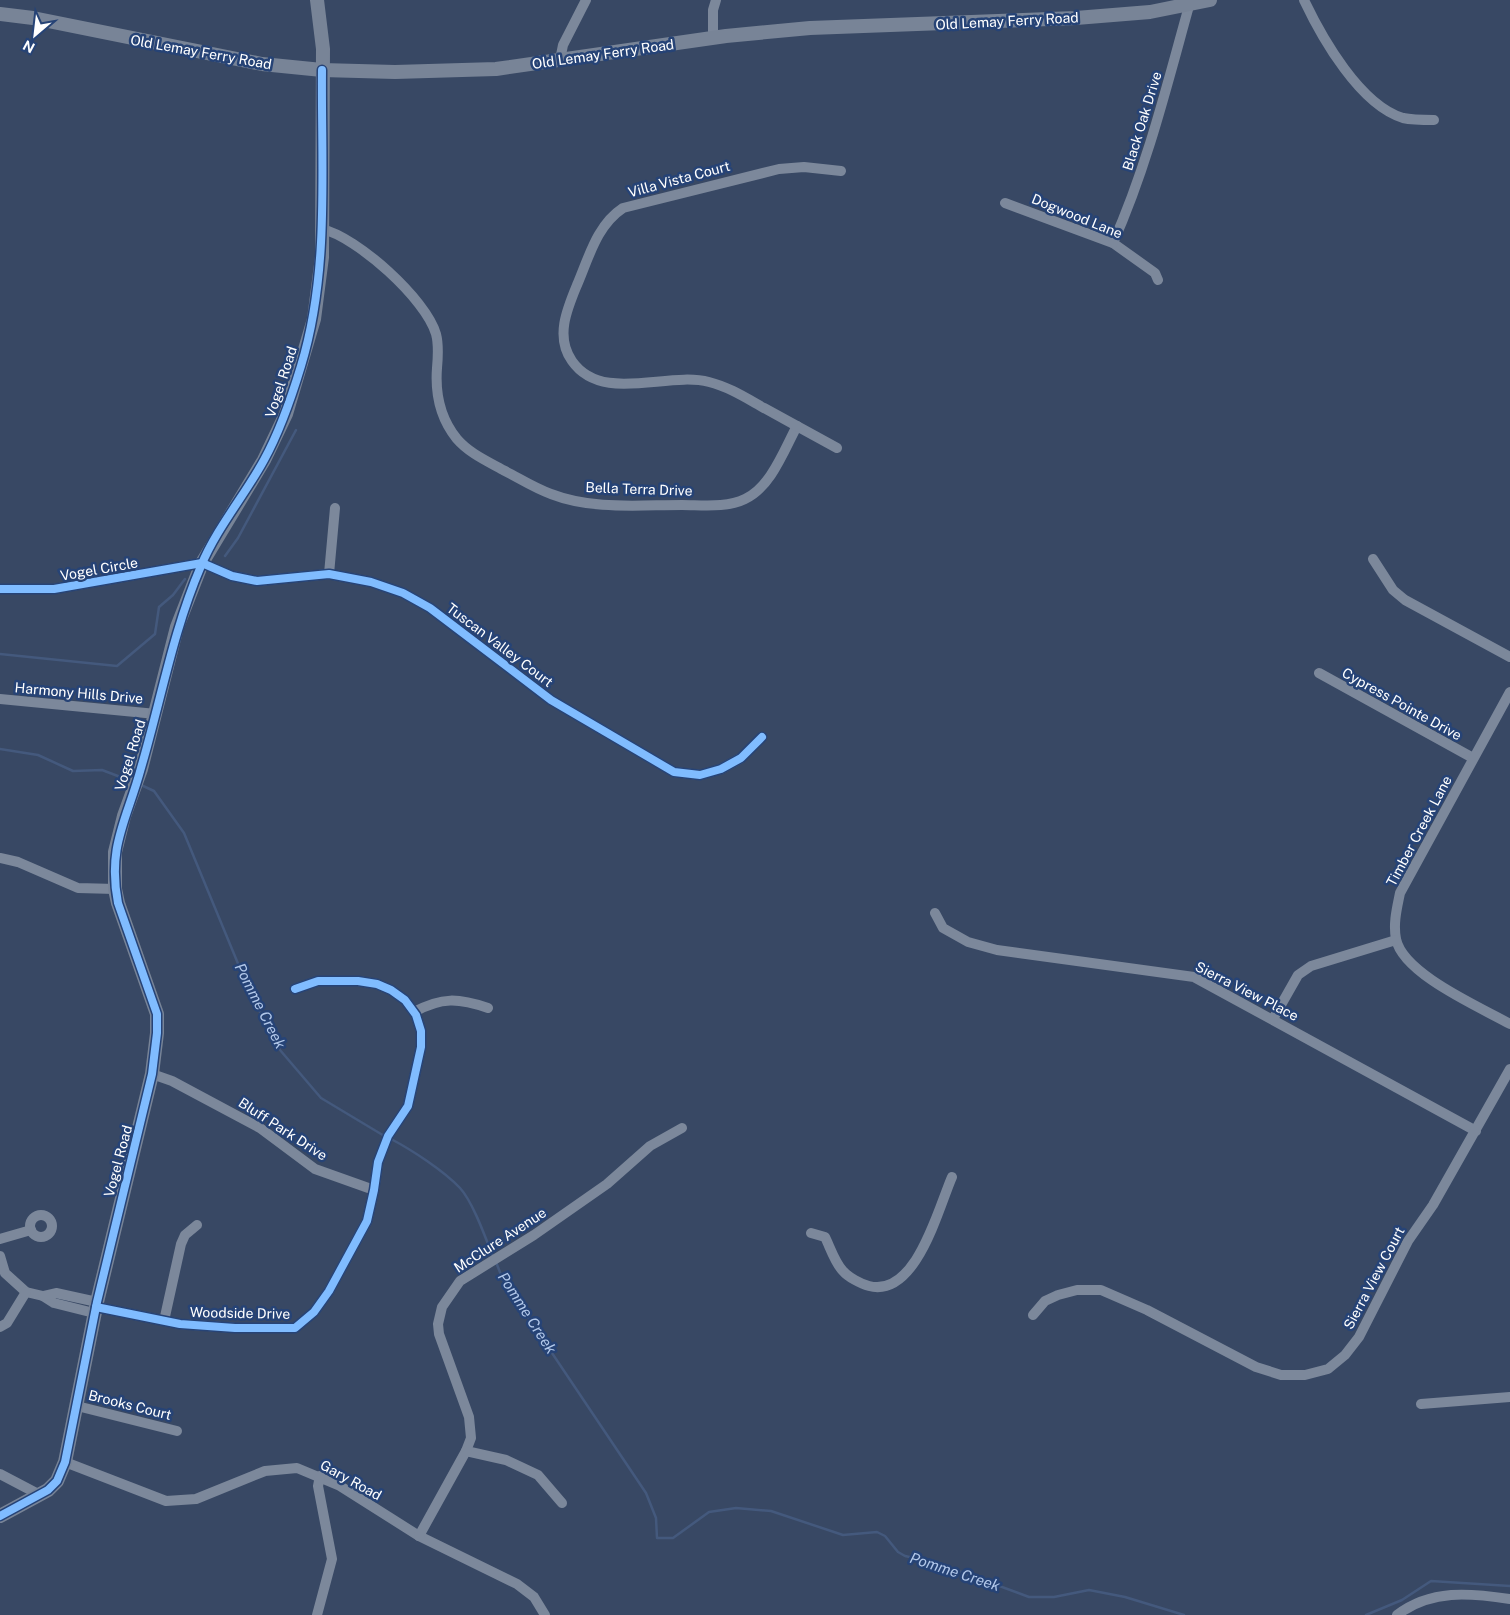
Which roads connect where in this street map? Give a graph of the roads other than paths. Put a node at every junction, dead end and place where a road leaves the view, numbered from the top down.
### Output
1 (317, 0) edge
2 (586, 0) edge
3 (716, 0) edge
4 (1210, 0) edge
5 (1304, 0) edge
6 (1189, 6) junction
7 (0, 14) edge
8 (713, 38) junction
9 (560, 60) junction
10 (322, 70) junction
11 (1434, 120) dead end
12 (841, 171) dead end
13 (1005, 203) dead end
14 (322, 229) junction
15 (1113, 243) junction
16 (1158, 280) dead end
17 (797, 426) junction
18 (838, 448) dead end
19 (334, 508) dead end
20 (1373, 559) dead end
21 (202, 563) junction
22 (329, 574) junction
23 (0, 589) edge
24 (1510, 657) edge
25 (1319, 673) dead end
26 (1510, 692) edge
27 (0, 699) edge
28 (156, 714) junction
29 (762, 737) dead end
30 (1472, 758) junction
31 (0, 858) edge
32 (115, 889) junction
33 (935, 913) dead end
34 (1396, 940) junction
35 (295, 989) dead end
36 (488, 1008) dead end
37 (414, 1012) junction
38 (1273, 1019) junction
39 (1510, 1024) edge
40 (1510, 1069) edge
41 (152, 1074) junction
42 (682, 1128) dead end
43 (1476, 1131) junction
44 (952, 1177) dead end
45 (374, 1190) junction
46 (197, 1225) dead end
47 (31, 1230) dead end
48 (811, 1233) dead end
49 (0, 1239) edge
50 (0, 1256) edge
51 (26, 1292) junction
52 (96, 1308) junction
53 (1033, 1315) dead end
54 (164, 1321) junction
55 (0, 1327) edge
56 (1510, 1397) edge
57 (1421, 1404) dead end
58 (77, 1406) junction
59 (177, 1431) dead end
60 (466, 1451) junction
61 (65, 1462) junction
62 (0, 1474) edge
63 (320, 1476) junction
64 (40, 1495) junction
65 (562, 1503) dead end
66 (0, 1516) edge
67 (419, 1536) junction
68 (1510, 1599) edge
69 (317, 1615) edge
70 (545, 1615) edge
71 (1397, 1615) edge

1 - 10 street, Vogel Road
2 - 9 street
3 - 8 street
4 - 6 street, Old Lemay Ferry Road
5 - 11 street
6 - 8 street, Old Lemay Ferry Road
6 - 15 street, Black Oak Drive
7 - 10 street, Old Lemay Ferry Road
8 - 9 street, Old Lemay Ferry Road
9 - 10 street, Old Lemay Ferry Road
10 - 14 street, Vogel Road
12 - 17 street, Villa Vista Court
13 - 15 street, Dogwood Lane
14 - 17 street, Bella Terra Drive
14 - 21 street, Vogel Road
15 - 16 street, Dogwood Lane
17 - 18 street, Villa Vista Court
19 - 22 street
20 - 24 street
21 - 22 street, Tuscan Valley Court
21 - 23 street, Vogel Circle
21 - 28 street, Vogel Road
22 - 29 street, Tuscan Valley Court
25 - 30 street, Cypress Pointe Drive
26 - 30 street, Timber Creek Lane
27 - 28 street, Harmony Hills Drive
28 - 32 street, Vogel Road
30 - 34 street, Timber Creek Lane
31 - 32 street
32 - 41 street, Vogel Road
33 - 38 street, Sierra View Place
34 - 38 street
34 - 39 street
35 - 37 street, Woodside Drive
36 - 37 street
37 - 45 street, Woodside Drive
38 - 43 street, Sierra View Place
40 - 43 street, Sierra View Court
41 - 45 street, Bluff Park Drive
41 - 52 street, Vogel Road
42 - 60 street, McClure Avenue
43 - 53 street, Sierra View Court
44 - 48 street
45 - 54 street, Woodside Drive
46 - 54 street
47 - 49 street
50 - 51 street
51 - 52 street, Woodside Drive
51 - 55 street
52 - 54 street, Woodside Drive
52 - 58 street, Vogel Road
56 - 57 street
58 - 59 street, Brooks Court
58 - 61 street, Vogel Road
60 - 65 street
60 - 67 street, McClure Avenue
61 - 63 street, Gary Road
61 - 64 street, Vogel Road
62 - 64 street
63 - 67 street, Gary Road
63 - 69 street
64 - 66 street, Vogel Road
67 - 70 street, Gary Road
68 - 71 street

